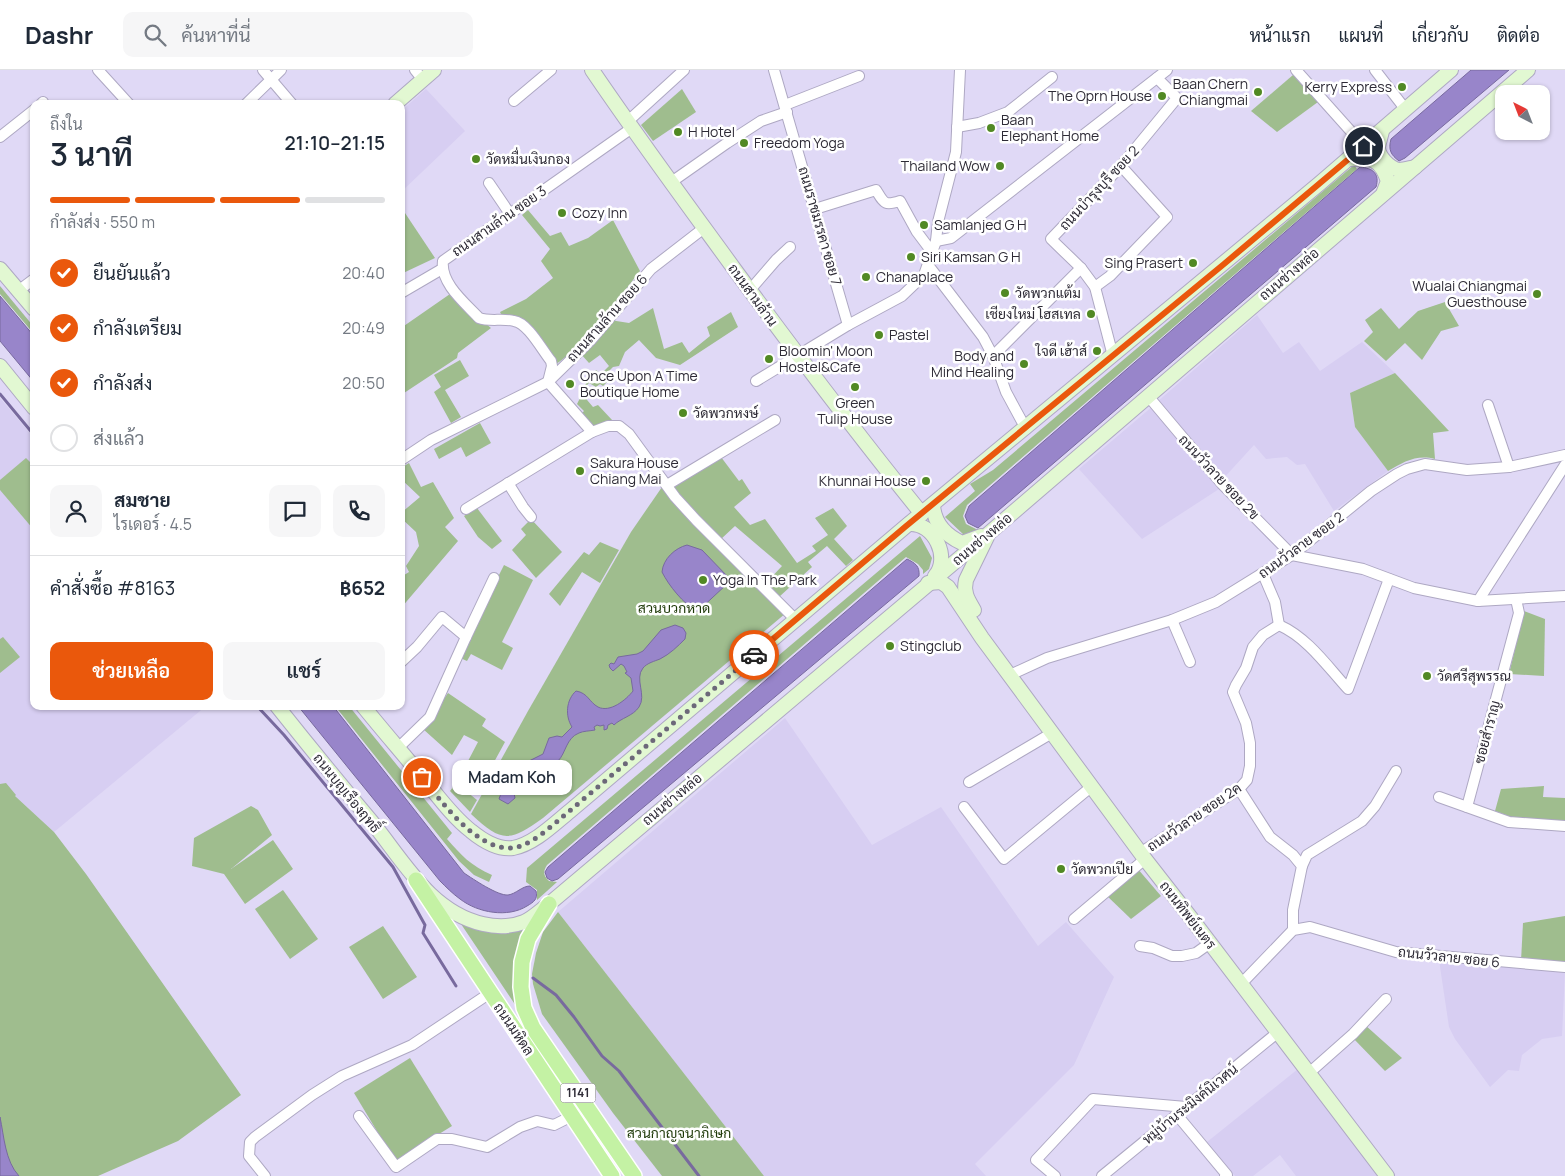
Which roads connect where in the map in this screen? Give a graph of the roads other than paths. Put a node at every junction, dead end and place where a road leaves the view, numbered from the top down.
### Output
1 (98, 70) edge
2 (263, 70) edge
3 (281, 70) edge
4 (434, 70) edge
5 (551, 70) edge
6 (592, 70) edge
7 (684, 70) edge
8 (774, 70) edge
9 (960, 70) edge
10 (1167, 70) edge
11 (1296, 70) edge
12 (1375, 70) edge
13 (1451, 70) edge
14 (1528, 70) edge
15 (419, 75) edge
16 (858, 76) dead end
17 (1052, 77) dead end
18 (1157, 78) junction
19 (271, 80) junction
20 (125, 100) edge
21 (250, 100) edge
22 (288, 100) edge
23 (398, 100) edge
24 (514, 101) dead end
25 (786, 109) junction
26 (1406, 110) junction
27 (30, 113) edge
28 (630, 125) junction
29 (957, 127) junction
30 (1382, 131) junction
31 (0, 137) edge
32 (1364, 146) junction
33 (1349, 159) junction
34 (1121, 166) junction
35 (1416, 166) junction
36 (489, 182) dead end
37 (670, 183) junction
38 (1383, 194) junction
39 (815, 209) junction
40 (510, 214) junction
41 (704, 228) junction
42 (936, 240) junction
43 (790, 247) dead end
44 (932, 252) junction
45 (928, 265) junction
46 (0, 268) edge
47 (1081, 268) junction
48 (442, 269) junction
49 (30, 281) edge
50 (1096, 287) junction
51 (750, 290) junction
52 (18, 291) junction
53 (405, 292) edge
54 (30, 304) edge
55 (848, 325) junction
56 (799, 356) junction
57 (992, 356) junction
58 (1113, 356) junction
59 (0, 366) edge
60 (756, 381) dead end
61 (548, 382) junction
62 (1148, 396) junction
63 (30, 402) edge
64 (1488, 405) dead end
65 (775, 420) dead end
66 (1026, 428) junction
67 (592, 432) junction
68 (1565, 455) edge
69 (405, 457) edge
70 (1565, 465) edge
71 (1510, 467) junction
72 (508, 484) junction
73 (667, 485) junction
74 (466, 509) dead end
75 (927, 509) junction
76 (531, 517) dead end
77 (910, 524) junction
78 (988, 534) junction
79 (1292, 555) junction
80 (1263, 574) junction
81 (494, 578) dead end
82 (1389, 579) junction
83 (928, 583) junction
84 (1565, 596) edge
85 (1516, 599) junction
86 (1478, 601) junction
87 (796, 620) junction
88 (1172, 620) junction
89 (1279, 625) junction
90 (466, 637) junction
91 (992, 652) junction
92 (405, 658) edge
93 (1190, 662) dead end
94 (1010, 675) junction
95 (280, 710) edge
96 (366, 710) edge
97 (1052, 733) junction
98 (398, 748) junction
99 (1396, 771) dead end
100 (969, 782) dead end
101 (1091, 787) junction
102 (1239, 789) junction
103 (1439, 797) dead end
104 (964, 807) dead end
105 (1466, 807) junction
106 (1565, 826) edge
107 (1142, 856) junction
108 (1302, 866) junction
109 (416, 880) junction
110 (548, 904) junction
111 (1074, 919) dead end
112 (1293, 930) junction
113 (1210, 943) junction
114 (1140, 946) dead end
115 (1565, 967) edge
116 (1241, 984) junction
117 (490, 993) junction
118 (1386, 1000) dead end
119 (1278, 1033) junction
120 (1309, 1073) junction
121 (1186, 1107) junction
122 (1177, 1115) junction
123 (359, 1116) dead end
124 (572, 1116) junction
125 (266, 1176) edge
126 (612, 1176) edge
127 (634, 1176) edge
128 (1055, 1176) edge
129 (1102, 1176) edge
130 (1225, 1176) edge
131 (1387, 1176) edge

1 - 20 street
2 - 19 street
3 - 19 street
4 - 15 main road
5 - 24 street
6 - 28 main road, ถนนสามล้าน
7 - 28 street, ถนนสามล้าน ซอย 3
8 - 25 street, ถนนราชมรรคา ซอย 7
9 - 29 street
10 - 18 street
11 - 32 street
12 - 26 street
13 - 26 main road
14 - 35 main road, ถนนช่างหล่อ
15 - 23 main road
16 - 25 street
17 - 29 street
18 - 34 street, ถนนบำรุงบุรี ซอย 2
18 - 42 street
19 - 21 street
19 - 22 street
25 - 37 street
25 - 39 street, ถนนราชมรรคา ซอย 7
26 - 30 main road
27 - 31 street
28 - 37 main road, ถนนสามล้าน
28 - 40 street, ถนนสามล้าน ซอย 3
29 - 42 street
30 - 32 main road
30 - 35 main road
32 - 33 main road
33 - 38 main road
33 - 58 main road
34 - 47 street, ถนนบำรุงบุรี ซอย 2
34 - 50 street
35 - 38 main road, ถนนช่างหล่อ
36 - 40 street
37 - 41 main road, ถนนสามล้าน
38 - 62 main road, ถนนช่างหล่อ
39 - 44 street
39 - 55 street, ถนนราชมรรคา ซอย 7
40 - 48 street, ถนนสามล้าน ซอย 3
41 - 51 main road, ถนนสามล้าน
41 - 61 street, ถนนสามล้าน ซอย 6
42 - 44 street
43 - 51 street
44 - 45 street
45 - 55 street
45 - 57 street
46 - 52 main road
47 - 50 street, ถนนบำรุงบุรี ซอย 2
47 - 57 street
48 - 53 street
48 - 61 street, ถนนสามล้าน ซอย 3
49 - 52 street
50 - 58 street, ถนนบำรุงบุรี ซอย 2
51 - 56 main road, ถนนสามล้าน
52 - 54 main road
55 - 56 street
56 - 60 street
56 - 75 main road, ถนนสามล้าน
57 - 66 street
58 - 66 main road
59 - 63 main road
61 - 67 street
61 - 69 street, ถนนสามล้าน ซอย 6
62 - 78 main road, ถนนช่างหล่อ
62 - 79 street, ถนนวัวลาย ซอย 2ข
64 - 71 street
65 - 73 street
66 - 75 main road
67 - 72 street
67 - 73 street
68 - 71 street, ถนนวัวลาย ซอย 2
70 - 86 street
71 - 79 street, ถนนวัวลาย ซอย 2
72 - 74 street
72 - 76 street
73 - 87 street
75 - 77 main road
75 - 78 main road, ถนนสามล้าน
77 - 83 main road
77 - 87 main road
78 - 83 main road, ถนนช่างหล่อ
78 - 91 main road, ถนนทิพย์เนตร
79 - 80 street, ถนนวัวลาย ซอย 2
79 - 82 street
80 - 88 street, ถนนวัวลาย ซอย 2
80 - 89 street
81 - 90 street
82 - 86 street
82 - 89 street
83 - 91 main road, ถนนทิพย์เนตร
83 - 110 main road, ถนนช่างหล่อ
84 - 85 street
85 - 86 street
85 - 105 street, ซอยสำราญ
87 - 98 main road
88 - 93 street
88 - 94 street, ถนนวัวลาย ซอย 2
89 - 102 street, ถนนวัวลาย ซอย 2ค
90 - 92 street
90 - 98 street
91 - 94 main road, ถนนทิพย์เนตร
94 - 97 main road, ถนนทิพย์เนตร
95 - 109 main road, ถนนบุญเรืองฤทธิ์
96 - 98 main road
97 - 100 street
97 - 101 main road, ถนนทิพย์เนตร
99 - 108 street
101 - 104 street
101 - 107 main road, ถนนทิพย์เนตร
102 - 107 street, ถนนวัวลาย ซอย 2ค
102 - 108 street
103 - 105 street
105 - 106 street
107 - 111 street, ถนนวัวลาย ซอย 2ค
107 - 113 main road, ถนนทิพย์เนตร
108 - 112 street
109 - 110 main road, ถนนช่างหล่อ
109 - 117 main road, ถนนมหิดล
110 - 127 main road, ถนนมหิดล / 1141
112 - 115 street, ถนนวัวลาย ซอย 6
112 - 116 street
113 - 114 street
113 - 116 main road, ถนนทิพย์เนตร
116 - 119 main road, ถนนทิพย์เนตร
117 - 124 main road, ถนนมหิดล / 1141
117 - 125 street
118 - 120 street
119 - 120 main road, ถนนทิพย์เนตร
119 - 121 street, หมู่บ้านระมิงค์นิเวศน์
120 - 131 main road, ถนนทิพย์เนตร
121 - 122 street, หมู่บ้านระมิงค์นิเวศน์
121 - 128 street
122 - 129 street, หมู่บ้านระมิงค์นิเวศน์
122 - 130 street
123 - 124 street
124 - 126 main road, ถนนมหิดล / 1141

